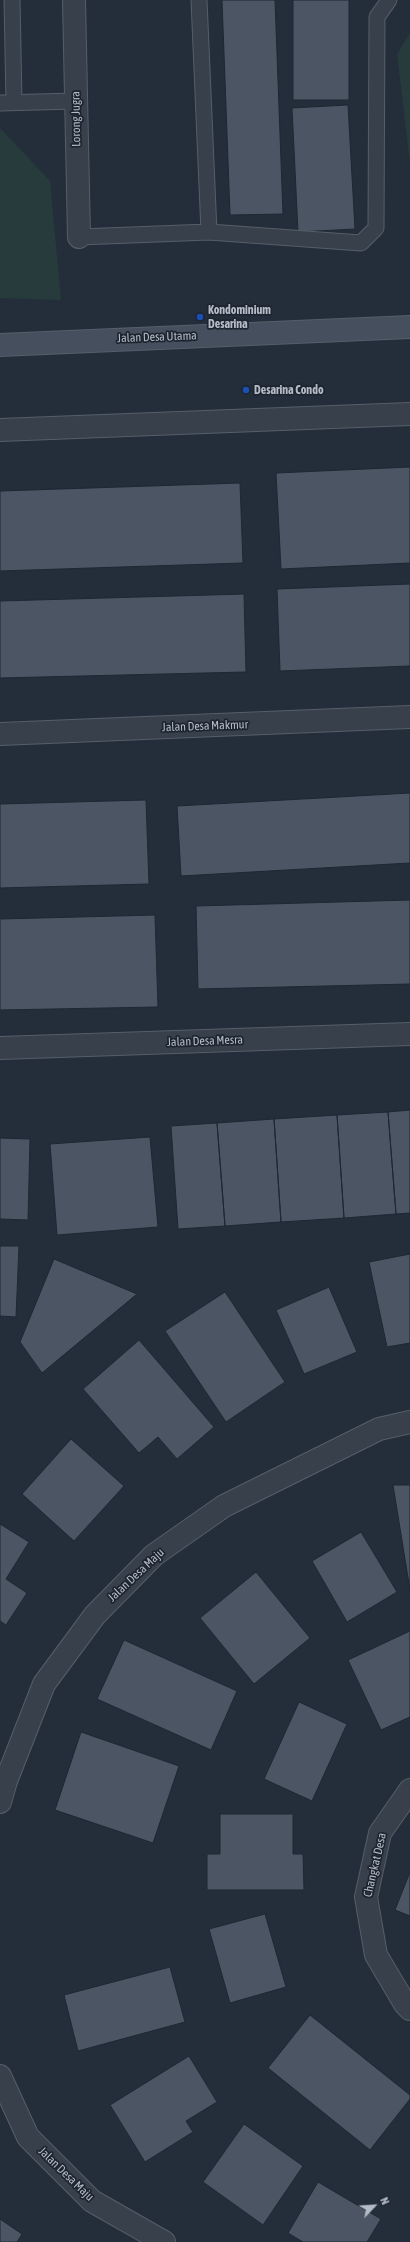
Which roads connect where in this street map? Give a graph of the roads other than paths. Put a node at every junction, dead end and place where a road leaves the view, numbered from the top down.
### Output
1 (12, 0) edge
2 (74, 0) edge
3 (199, 0) edge
4 (388, 0) edge
5 (76, 101) junction
6 (7, 103) edge
7 (208, 232) junction
8 (80, 237) joint
9 (410, 327) edge
10 (0, 345) edge
11 (410, 414) edge
12 (0, 430) edge
13 (410, 717) edge
14 (0, 734) edge
15 (410, 1034) edge
16 (0, 1048) edge
17 (410, 1422) edge
18 (410, 1790) edge
19 (0, 1802) edge
20 (410, 2009) edge
21 (0, 2076) edge
22 (164, 2242) edge

1 - 6 lane
2 - 5 street, Lorong Jugra
3 - 7 lane
4 - 7 lane
5 - 6 lane
5 - 8 street, Lorong Jugra
7 - 8 lane
9 - 10 street, Jalan Desa Utama
11 - 12 street
13 - 14 street, Jalan Desa Makmur
15 - 16 street, Jalan Desa Mesra
17 - 19 street, Jalan Desa Maju
18 - 20 street, Changkat Desa
21 - 22 street, Jalan Desa Maju

